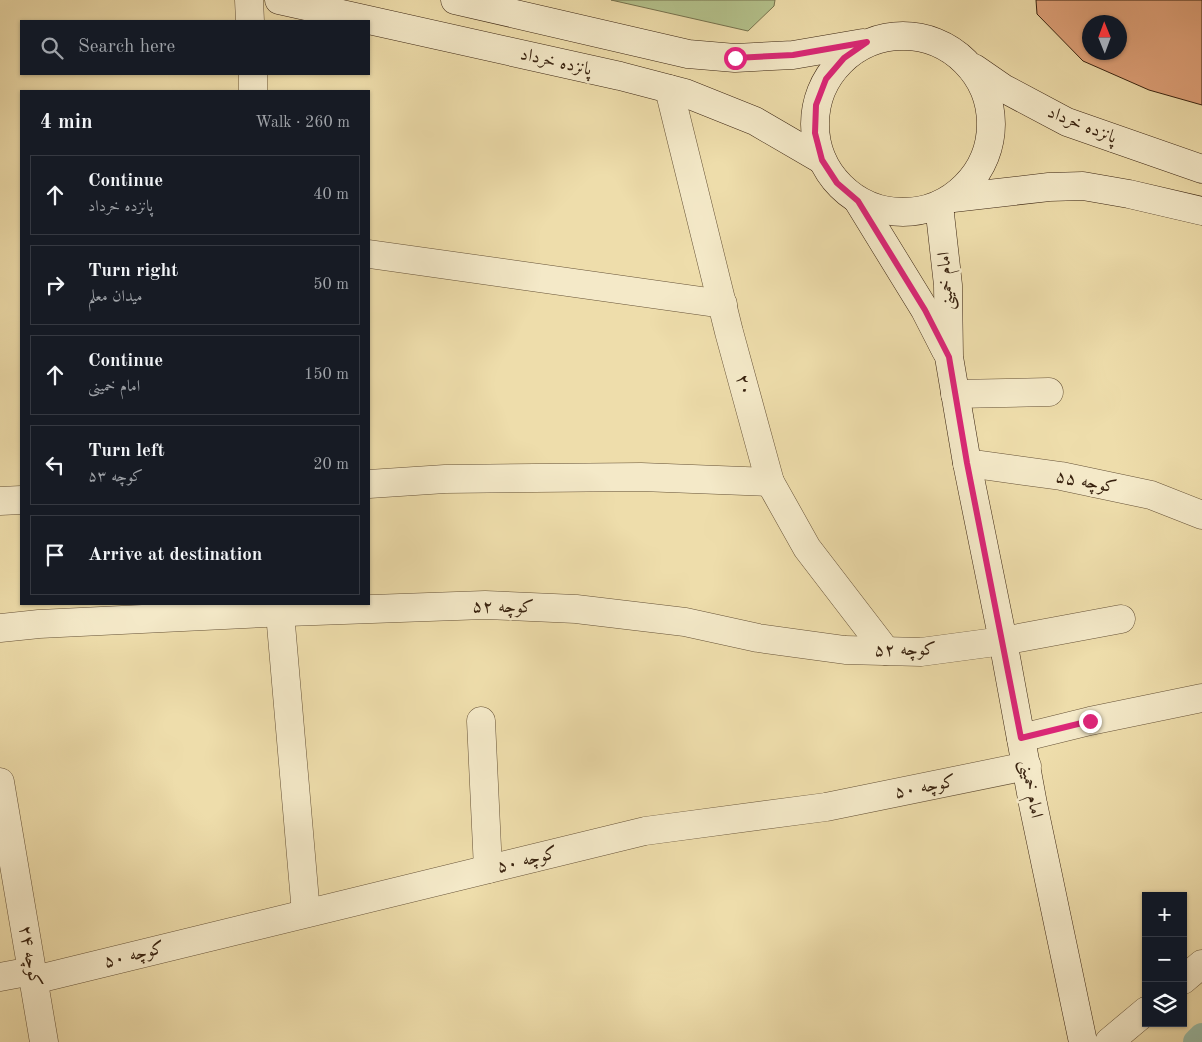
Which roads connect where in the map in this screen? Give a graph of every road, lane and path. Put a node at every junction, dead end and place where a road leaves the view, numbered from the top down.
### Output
1 (249, 0) edge
2 (279, 0) edge
3 (455, 0) edge
4 (250, 20) edge
5 (368, 20) edge
6 (370, 20) edge
7 (867, 42) junction
8 (970, 65) junction
9 (252, 75) edge
10 (669, 89) junction
11 (253, 90) edge
12 (822, 160) junction
13 (1202, 169) edge
14 (858, 201) junction
15 (946, 202) junction
16 (1202, 211) edge
17 (370, 254) edge
18 (722, 304) junction
19 (949, 357) junction
20 (1048, 392) dead end
21 (955, 394) junction
22 (967, 463) junction
23 (770, 482) junction
24 (370, 484) edge
25 (20, 500) edge
26 (0, 501) edge
27 (1202, 515) edge
28 (284, 609) edge
29 (1121, 619) dead end
30 (0, 628) edge
31 (1003, 641) junction
32 (886, 651) junction
33 (1202, 698) edge
34 (481, 721) dead end
35 (1021, 738) junction
36 (1027, 766) junction
37 (0, 782) edge
38 (6, 857) edge
39 (488, 869) junction
40 (306, 913) junction
41 (1202, 964) edge
42 (33, 975) junction
43 (0, 977) edge
44 (1187, 977) edge
45 (1142, 1014) edge
46 (44, 1042) edge
47 (1083, 1042) edge
48 (1109, 1042) edge

1 - 4 street
2 - 5 street, پانزده خرداد
3 - 7 street
6 - 10 street, پانزده خرداد
7 - 8 street
7 - 12 street
8 - 13 street, پانزده خرداد
8 - 15 street
9 - 11 street
10 - 12 street, پانزده خرداد
10 - 18 street, ۲۰
12 - 14 street
14 - 15 street
14 - 19 street, امام خمینی
15 - 16 street
15 - 19 street, امام خمینی
17 - 18 street
18 - 23 street, ۲۰
19 - 21 street, امام خمینی
20 - 21 street
21 - 22 street, امام خمینی
22 - 27 street, کوچه ۵۵
22 - 31 street, امام خمینی
23 - 24 street
23 - 32 street, ۲۰
25 - 26 street
28 - 30 street, کوچه ۵۲
28 - 32 street, کوچه ۵۲
28 - 40 street
29 - 31 street, کوچه ۵۲
31 - 32 street, کوچه ۵۲
31 - 35 street, امام خمینی
33 - 35 street
34 - 39 street
35 - 36 street, امام خمینی
36 - 39 street, کوچه ۵۰
36 - 47 street, امام خمینی
37 - 38 street, کوچه ۲۴
38 - 42 street, کوچه ۲۴
39 - 40 street, کوچه ۵۰
40 - 42 street, کوچه ۵۰
41 - 44 street
42 - 43 street, کوچه ۵۰
42 - 46 street, کوچه ۲۴
45 - 48 street

